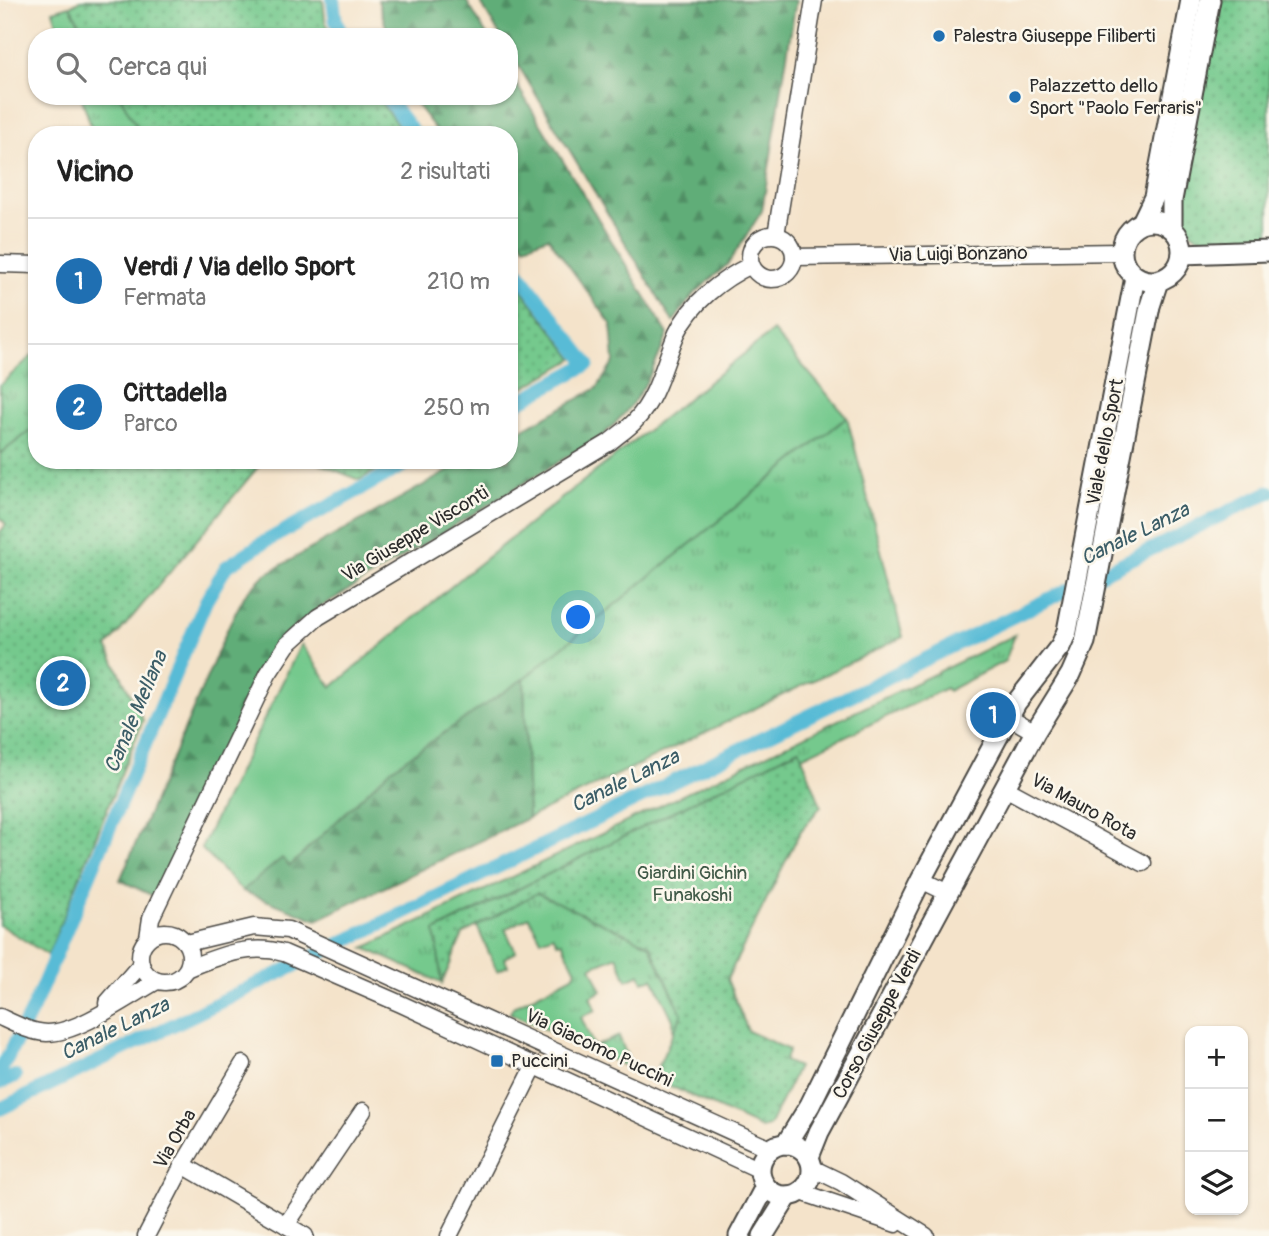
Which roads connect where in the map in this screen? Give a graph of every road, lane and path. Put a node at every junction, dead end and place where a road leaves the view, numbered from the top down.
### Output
1 (814, 0) edge
2 (1191, 0) edge
3 (1210, 0) edge
4 (1142, 222) junction
5 (1172, 228) junction
6 (776, 235) junction
7 (1269, 251) edge
8 (1121, 252) junction
9 (1182, 254) junction
10 (794, 257) junction
11 (0, 264) edge
12 (28, 265) edge
13 (751, 265) junction
14 (1135, 277) junction
15 (1158, 281) junction
16 (1094, 598) joint
17 (1073, 607) joint
18 (1009, 718) junction
19 (1035, 732) junction
20 (1005, 788) junction
21 (1143, 863) dead end
22 (921, 880) junction
23 (948, 893) junction
24 (162, 897) junction
25 (171, 932) junction
26 (148, 938) junction
27 (187, 943) junction
28 (141, 964) junction
29 (188, 968) junction
30 (157, 981) junction
31 (410, 984) junction
32 (401, 1003) junction
33 (95, 1015) junction
34 (6, 1020) edge
35 (243, 1064) dead end
36 (534, 1065) junction
37 (363, 1111) dead end
38 (778, 1146) junction
39 (811, 1162) junction
40 (183, 1165) junction
41 (762, 1178) junction
42 (795, 1194) junction
43 (286, 1225) junction
44 (922, 1234) edge
45 (146, 1236) edge
46 (305, 1236) edge
47 (449, 1236) edge
48 (739, 1236) edge
49 (763, 1236) edge

1 - 6 street
2 - 4 street
3 - 5 street
4 - 5 street
4 - 8 street
5 - 9 street
6 - 10 street
6 - 13 street
7 - 9 street
8 - 10 street, Via Luigi Bonzano
8 - 14 street
9 - 15 street
10 - 13 street
11 - 12 street
13 - 24 street, Via Giuseppe Visconti
14 - 15 street
14 - 17 street, Viale dello Sport
15 - 16 street, Viale dello Sport
16 - 19 street, Corso Giuseppe Verdi
17 - 18 street, Corso Giuseppe Verdi
18 - 19 street
18 - 22 street, Corso Giuseppe Verdi
19 - 20 street, Corso Giuseppe Verdi
20 - 21 street, Via Mauro Rota
20 - 23 street, Corso Giuseppe Verdi
22 - 23 street
22 - 38 street, Corso Giuseppe Verdi
23 - 39 street, Corso Giuseppe Verdi
24 - 25 street
24 - 26 street, Via Giuseppe Visconti
25 - 26 street
25 - 27 street
26 - 28 street
27 - 29 street
27 - 31 street, Via Giacomo Puccini
28 - 30 street
28 - 33 street
29 - 30 street
29 - 32 street
30 - 33 street
31 - 32 street
31 - 38 street, Via Giacomo Puccini
32 - 36 street
33 - 34 street
35 - 40 street, Via Orba
36 - 41 street
36 - 47 street
37 - 43 street
38 - 39 street
38 - 41 street
39 - 42 street
39 - 44 street
40 - 43 street
40 - 45 street, Via Orba
41 - 42 street
41 - 48 street
42 - 44 street
42 - 49 street
43 - 46 street

